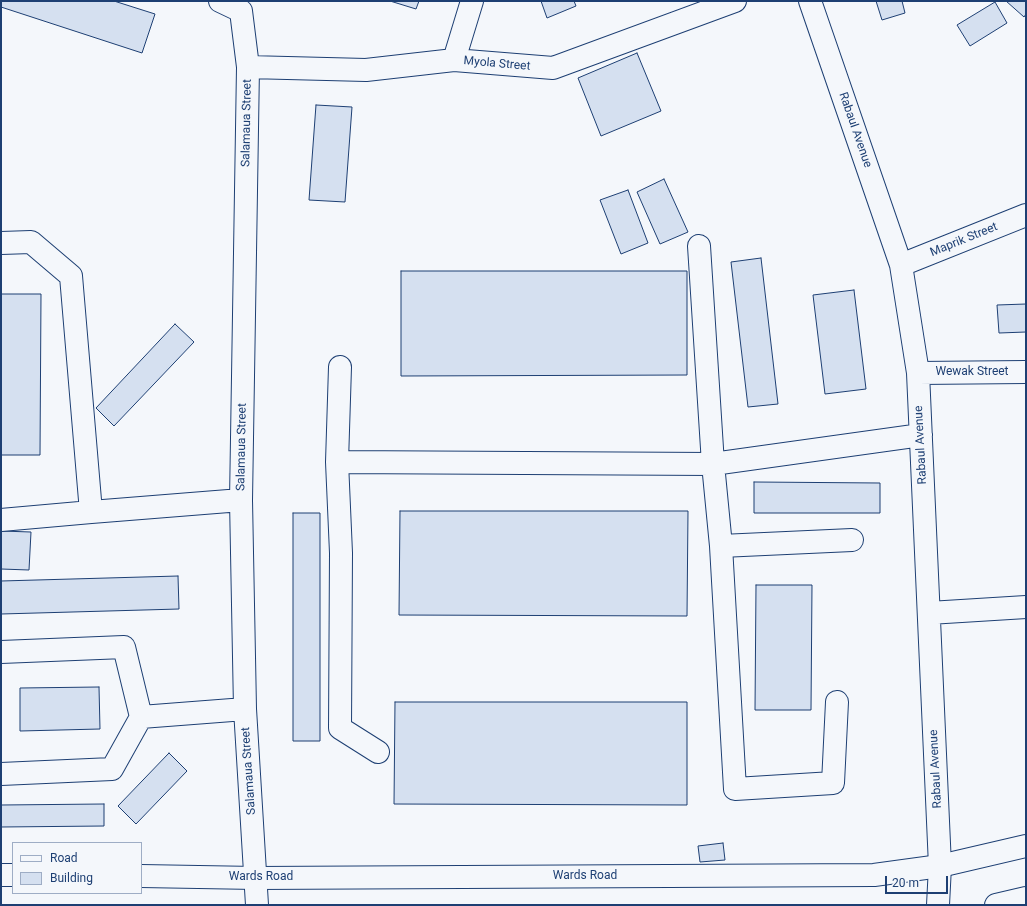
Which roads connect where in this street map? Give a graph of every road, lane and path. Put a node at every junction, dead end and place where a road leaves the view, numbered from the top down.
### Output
1 (220, 1) edge
2 (472, 1) edge
3 (735, 1) edge
4 (810, 1) edge
5 (454, 60) junction
6 (248, 67) junction
7 (1026, 215) edge
8 (1, 243) edge
9 (700, 246) dead end
10 (901, 265) junction
11 (340, 367) dead end
12 (1026, 372) edge
13 (918, 373) junction
14 (921, 434) junction
15 (337, 462) junction
16 (713, 464) junction
17 (241, 500) junction
18 (91, 512) junction
19 (1, 520) edge
20 (852, 540) dead end
21 (720, 546) junction
22 (1026, 607) edge
23 (929, 613) junction
24 (1, 652) edge
25 (837, 702) dead end
26 (244, 709) junction
27 (142, 717) junction
28 (378, 752) dead end
29 (1, 774) edge
30 (1026, 846) edge
31 (940, 866) junction
32 (1, 875) edge
33 (12, 875) edge
34 (142, 876) edge
35 (256, 878) junction
36 (1026, 898) edge
37 (257, 905) edge
38 (938, 905) edge
39 (996, 905) edge

1 - 6 street, Salamaua Street
2 - 5 street
3 - 5 street, Myola Street
4 - 10 street, Rabaul Avenue
5 - 6 street, Myola Street
6 - 17 street, Salamaua Street
7 - 10 street, Maprik Street
8 - 18 street
9 - 16 street
10 - 13 street, Rabaul Avenue
11 - 15 street
12 - 13 street, Wewak Street
13 - 14 street, Rabaul Avenue
14 - 16 street
14 - 23 street, Rabaul Avenue
15 - 16 street
15 - 28 street
16 - 21 street
17 - 18 street
17 - 26 street, Salamaua Street
18 - 19 street
20 - 21 street
21 - 25 street
22 - 23 street
23 - 31 street, Rabaul Avenue
24 - 27 street
26 - 27 street
26 - 35 street, Salamaua Street
27 - 29 street
30 - 31 street, Wards Road
31 - 35 street, Wards Road
31 - 38 street, Rabaul Avenue
32 - 33 street
34 - 35 street, Wards Road
35 - 37 street, Salamaua Street
36 - 39 street

